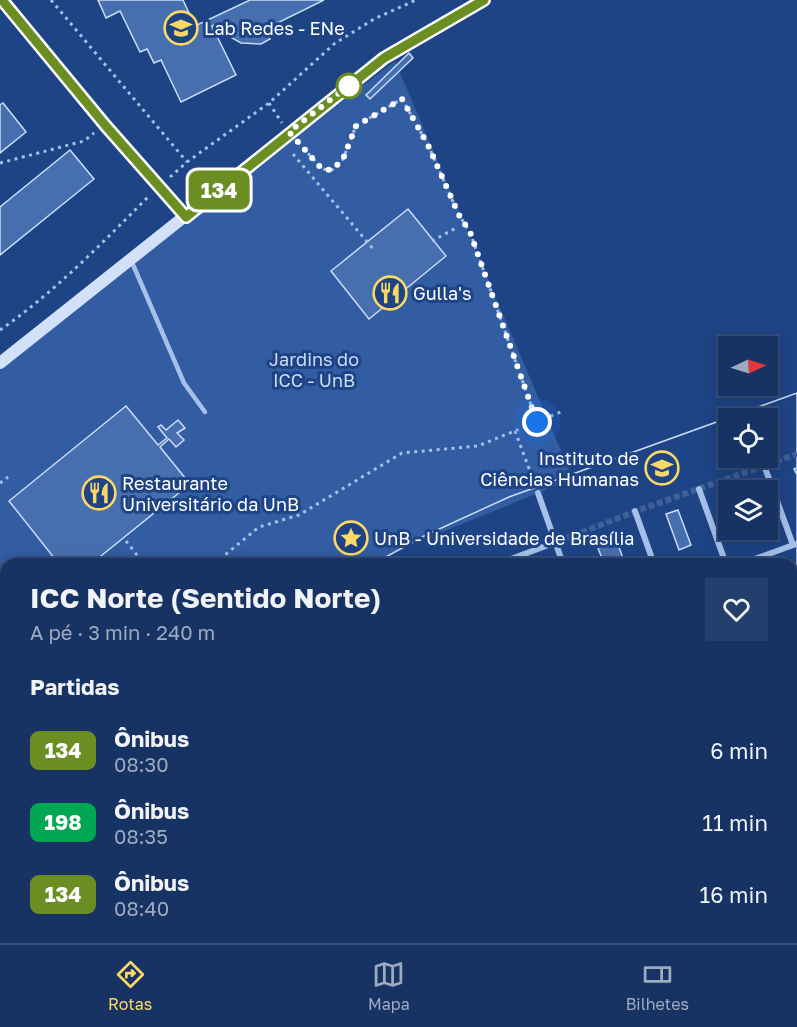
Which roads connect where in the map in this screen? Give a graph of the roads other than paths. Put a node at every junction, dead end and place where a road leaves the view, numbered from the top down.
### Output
1 (2, 0) edge
2 (484, 0) edge
3 (186, 217) junction
4 (131, 260) junction
5 (0, 363) edge
6 (205, 412) dead end
7 (765, 468) edge
8 (699, 489) dead end
9 (538, 493) road end
10 (635, 512) dead end
11 (556, 542) junction
12 (795, 544) edge
13 (514, 558) edge
14 (561, 558) edge
15 (652, 558) edge
16 (724, 558) edge
17 (757, 558) edge

1 - 3 street
2 - 3 street
3 - 4 street
4 - 5 street
4 - 6 lane
7 - 12 street
8 - 16 street
9 - 11 street
10 - 15 street
11 - 13 street
11 - 14 street
12 - 17 street

